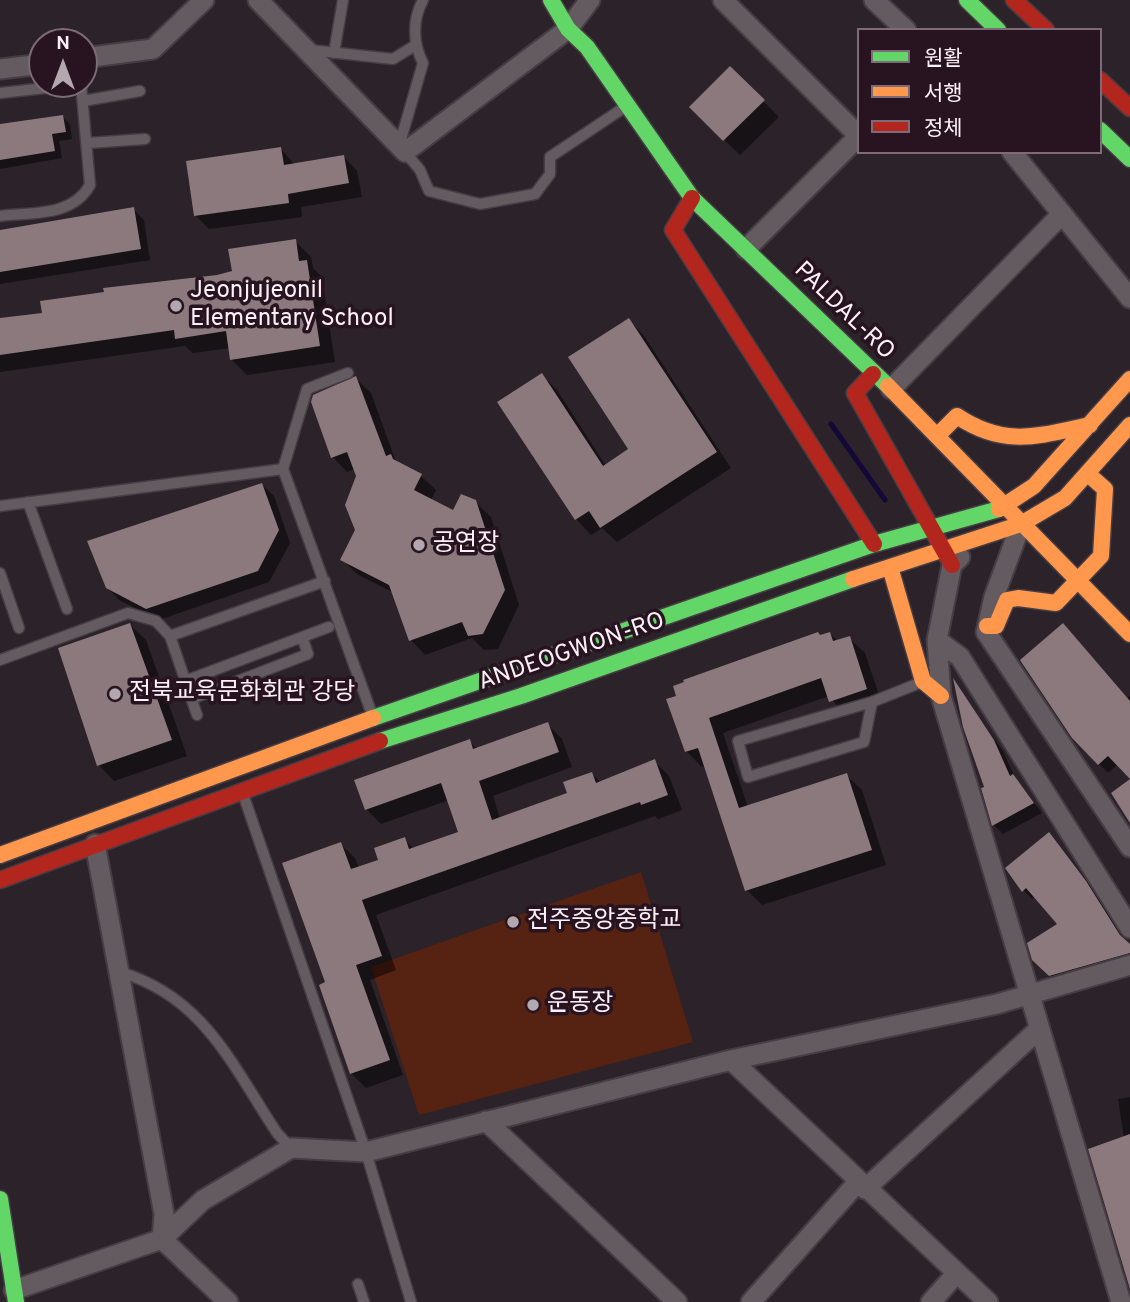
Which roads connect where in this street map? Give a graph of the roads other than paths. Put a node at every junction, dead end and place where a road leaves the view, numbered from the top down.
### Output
1 (205, 0) edge
2 (258, 0) edge
3 (343, 0) edge
4 (423, 0) edge
5 (551, 0) edge
6 (590, 0) edge
7 (723, 0) edge
8 (874, 0) edge
9 (968, 0) edge
10 (1014, 0) edge
11 (903, 28) edge
12 (996, 28) edge
13 (1044, 28) edge
14 (568, 29) junction
15 (414, 47) junction
16 (307, 50) junction
17 (334, 53) junction
18 (98, 56) edge
19 (28, 66) edge
20 (0, 69) edge
21 (1102, 82) edge
22 (28, 90) edge
23 (140, 91) dead end
24 (0, 93) edge
25 (83, 98) edge
26 (83, 101) junction
27 (627, 105) junction
28 (1130, 108) edge
29 (1102, 132) edge
30 (857, 134) edge
31 (857, 138) edge
32 (145, 139) dead end
33 (88, 144) junction
34 (402, 149) junction
35 (1014, 154) edge
36 (1130, 159) edge
37 (692, 198) junction
38 (1062, 214) junction
39 (0, 216) edge
40 (746, 249) junction
41 (1130, 298) edge
42 (348, 373) dead end
43 (873, 374) junction
44 (1130, 379) edge
45 (891, 390) junction
46 (1090, 425) junction
47 (1130, 425) edge
48 (937, 436) junction
49 (283, 469) junction
50 (1088, 474) junction
51 (28, 502) junction
52 (0, 506) edge
53 (1005, 507) junction
54 (1021, 524) junction
55 (933, 527) junction
56 (983, 534) junction
57 (874, 544) junction
58 (948, 556) junction
59 (890, 567) junction
60 (0, 573) edge
61 (324, 581) junction
62 (1078, 582) junction
63 (67, 610) dead end
64 (1127, 625) edge
65 (987, 626) junction
66 (329, 627) dead end
67 (19, 628) dead end
68 (170, 636) junction
69 (302, 637) junction
70 (937, 640) junction
71 (1001, 658) junction
72 (0, 660) edge
73 (185, 681) junction
74 (923, 681) junction
75 (985, 695) junction
76 (941, 696) junction
77 (191, 699) junction
78 (872, 702) junction
79 (197, 715) dead end
80 (373, 718) junction
81 (384, 740) junction
82 (243, 794) junction
83 (95, 844) junction
84 (1130, 847) edge
85 (1, 853) edge
86 (0, 880) edge
87 (1130, 928) edge
88 (1130, 965) edge
89 (120, 972) junction
90 (1028, 996) junction
91 (1038, 1030) junction
92 (731, 1060) junction
93 (486, 1121) junction
94 (291, 1148) junction
95 (366, 1152) junction
96 (862, 1186) junction
97 (0, 1199) edge
98 (162, 1238) junction
99 (956, 1273) junction
100 (358, 1284) dead end
101 (15, 1296) edge
102 (756, 1300) edge
103 (228, 1302) edge
104 (364, 1302) edge
105 (411, 1302) edge
106 (677, 1302) edge
107 (931, 1302) edge
108 (988, 1302) edge
109 (1121, 1302) edge

1 - 18 street
2 - 16 street
3 - 17 lane
4 - 15 lane
5 - 14 street, PALDAL-RO
6 - 14 street
7 - 30 street
8 - 11 street
9 - 12 street
10 - 13 street
14 - 27 street, PALDAL-RO
14 - 34 street
15 - 17 lane
15 - 34 lane
16 - 17 lane
16 - 34 street
19 - 20 street
21 - 28 street
22 - 24 lane
23 - 26 lane
25 - 26 lane
26 - 33 lane
27 - 34 lane
27 - 37 street, PALDAL-RO
29 - 36 street
31 - 40 street
32 - 33 lane
33 - 39 lane
35 - 38 street
37 - 40 street, PALDAL-RO
37 - 57 street
38 - 41 street
38 - 45 street
40 - 43 street, PALDAL-RO
42 - 49 lane
43 - 45 street, PALDAL-RO
43 - 55 street
44 - 46 street
45 - 48 street, PALDAL-RO
46 - 48 street
46 - 53 street
47 - 50 street
48 - 53 street, PALDAL-RO
49 - 51 lane
49 - 61 lane
50 - 54 street
50 - 62 street
51 - 52 lane
51 - 63 lane
53 - 54 street, PALDAL-RO
53 - 55 street, ANDEOGWON-RO
53 - 56 street
54 - 56 street
54 - 62 street, PALDAL-RO
54 - 65 street
55 - 57 street, ANDEOGWON-RO
55 - 58 street
56 - 58 street
57 - 80 street, ANDEOGWON-RO
58 - 59 street, ANDEOGWON-RO
58 - 70 street
59 - 74 street
59 - 81 street, ANDEOGWON-RO
60 - 67 lane
61 - 68 lane
61 - 80 lane
62 - 64 street, PALDAL-RO
62 - 65 street
65 - 71 street
66 - 69 lane
68 - 72 lane
68 - 73 lane
69 - 73 lane
69 - 77 lane
70 - 75 street
70 - 76 street
71 - 75 street
71 - 84 street
73 - 77 lane
74 - 76 street
74 - 78 lane
75 - 87 street
76 - 90 street
77 - 79 lane
78 - 78 lane
80 - 81 lane
80 - 85 street, ANDEOGWON-RO
81 - 82 street, ANDEOGWON-RO
82 - 83 street, ANDEOGWON-RO
82 - 95 lane
83 - 86 street, ANDEOGWON-RO
83 - 89 street
88 - 90 street
89 - 94 lane
89 - 98 street
90 - 91 street
90 - 92 street
91 - 96 street
91 - 109 street
92 - 93 street
92 - 96 street
93 - 95 street
93 - 106 street
94 - 95 street
94 - 98 street
95 - 105 lane
96 - 99 street
96 - 102 street
97 - 101 street
98 - 101 street
98 - 103 street
99 - 107 street
99 - 108 street
100 - 104 lane

